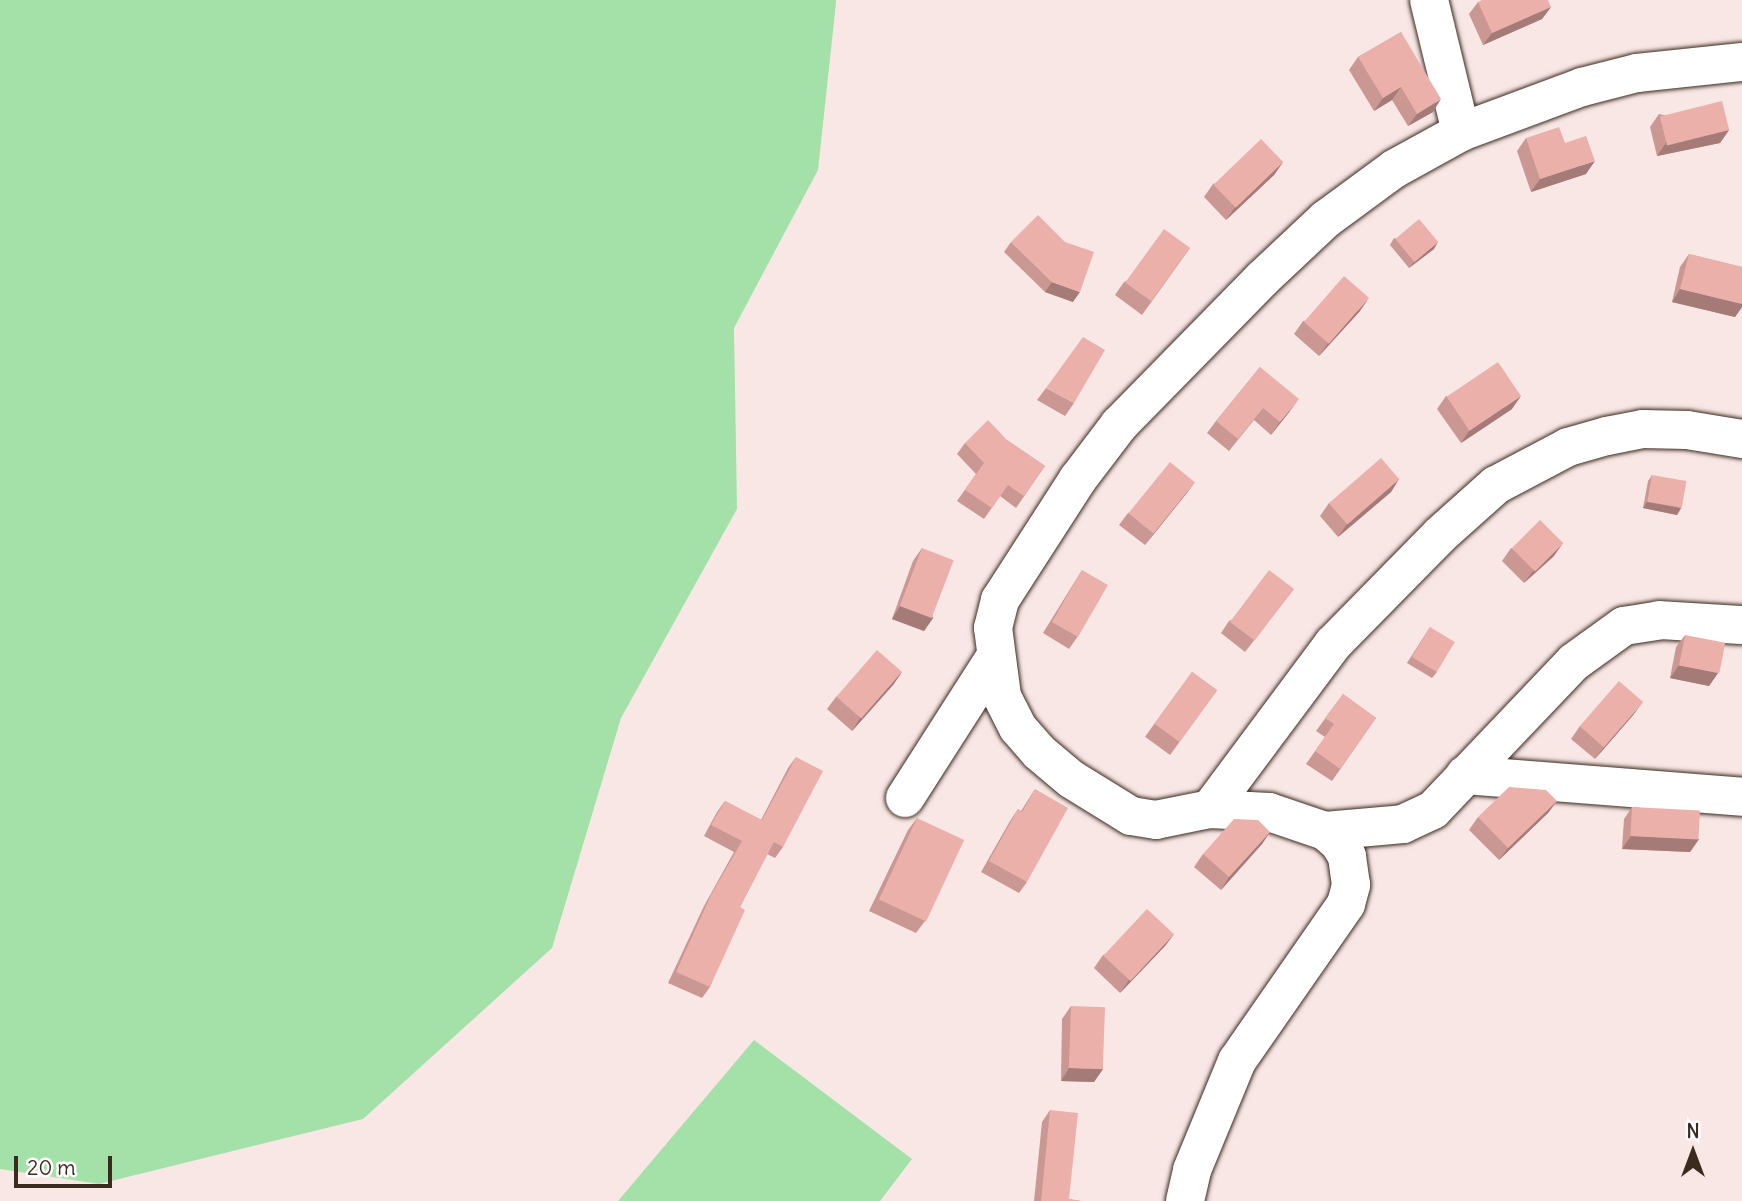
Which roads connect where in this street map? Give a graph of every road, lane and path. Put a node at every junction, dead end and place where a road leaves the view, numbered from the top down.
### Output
1 (1429, 0) edge
2 (1742, 62) edge
3 (1461, 132) junction
4 (1742, 439) edge
5 (1742, 625) edge
6 (995, 657) junction
7 (1465, 775) junction
8 (1742, 797) edge
9 (905, 798) dead end
10 (1226, 801) junction
11 (1380, 828) junction
12 (1325, 831) junction
13 (1350, 869) junction
14 (1185, 1201) edge

1 - 3 street
2 - 3 street
3 - 6 street
4 - 10 street
5 - 7 street
6 - 9 street
6 - 10 street
7 - 8 street
7 - 11 street
10 - 12 street
11 - 12 street
11 - 13 street
12 - 13 street
13 - 14 street

